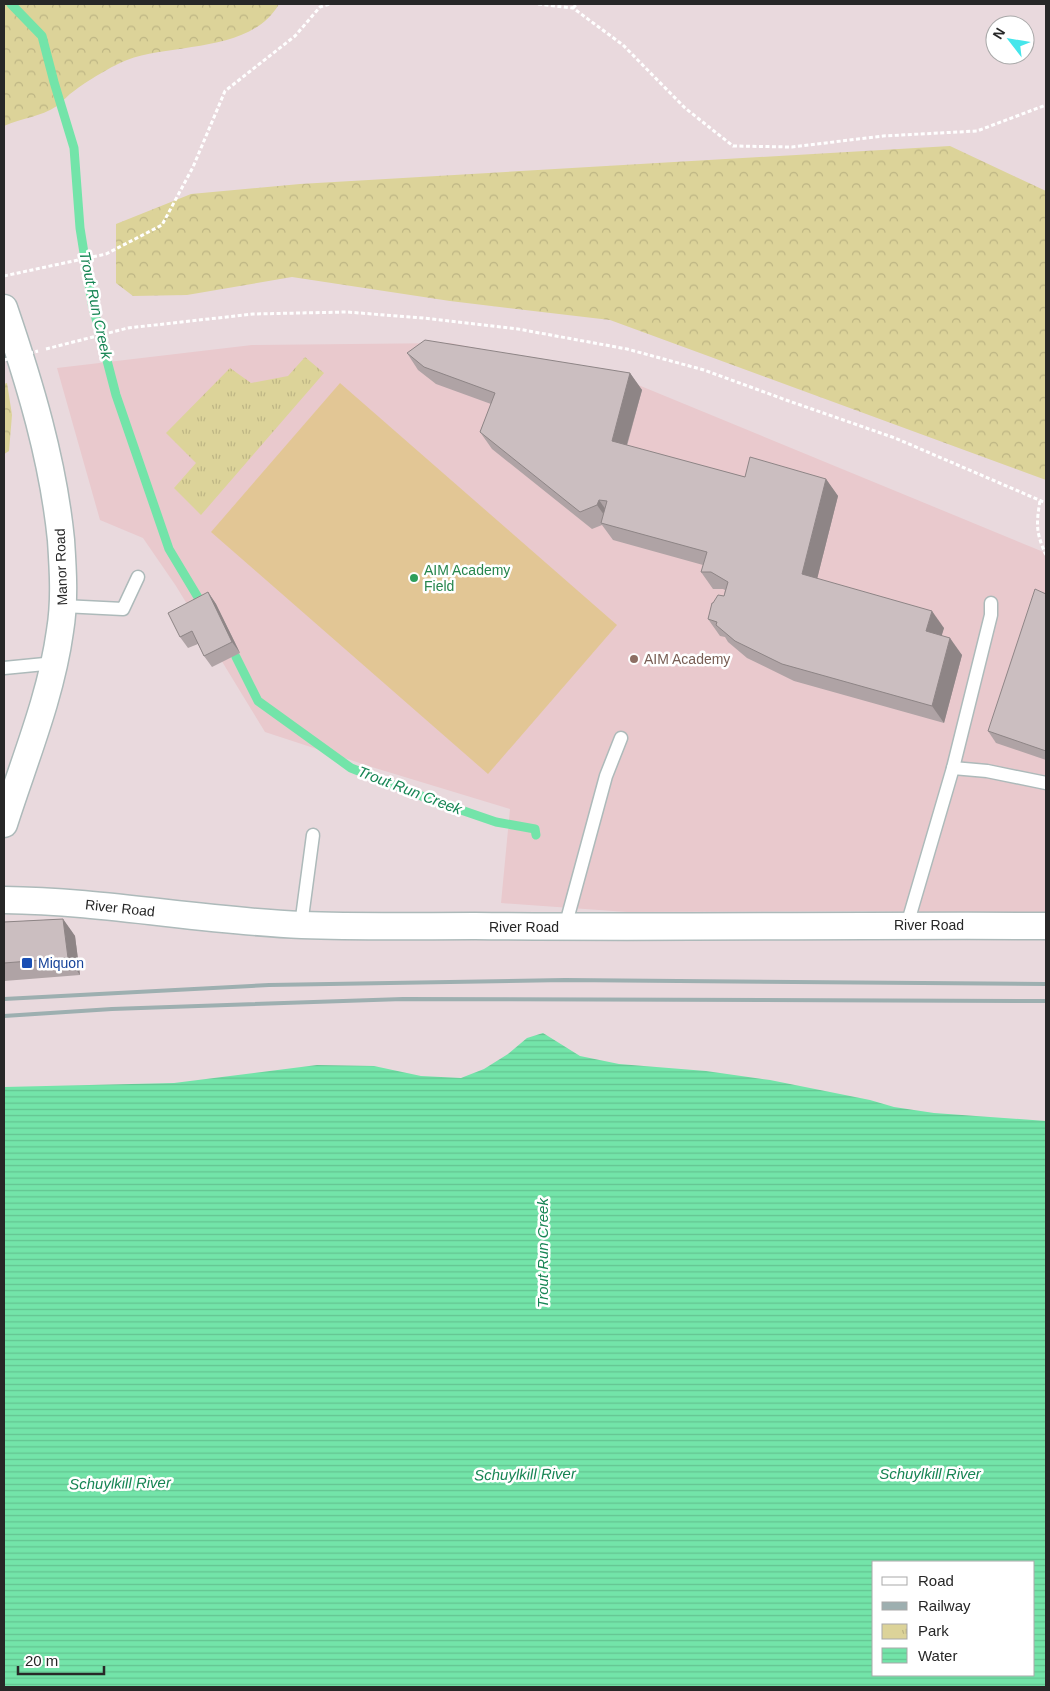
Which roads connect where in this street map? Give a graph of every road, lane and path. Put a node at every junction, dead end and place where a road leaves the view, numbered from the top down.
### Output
1 (330, 4) edge
2 (538, 4) edge
3 (577, 4) edge
4 (320, 6) edge
5 (573, 8) junction
6 (1046, 104) edge
7 (4, 276) edge
8 (4, 308) edge
9 (4, 360) edge
10 (1040, 501) junction
11 (1046, 503) edge
12 (1046, 555) edge
13 (138, 577) dead end
14 (991, 603) dead end
15 (63, 606) junction
16 (55, 663) junction
17 (4, 668) edge
18 (621, 738) dead end
19 (953, 768) junction
20 (1046, 783) edge
21 (4, 824) edge
22 (313, 836) dead end
23 (4, 900) edge
24 (301, 925) junction
25 (907, 925) junction
26 (1046, 926) edge
27 (565, 927) junction

1 - 4 path
2 - 5 path
3 - 5 path
4 - 7 path
5 - 6 path
8 - 15 street, Manor Road
9 - 10 path, bridge
10 - 11 path
10 - 12 path
13 - 15 lane
14 - 19 lane
15 - 16 street, Manor Road
16 - 17 lane
16 - 21 street, Manor Road
18 - 27 lane
19 - 20 lane
19 - 25 lane
22 - 24 lane
23 - 24 street, River Road
24 - 27 street, River Road
25 - 26 street, River Road
25 - 27 street, River Road

